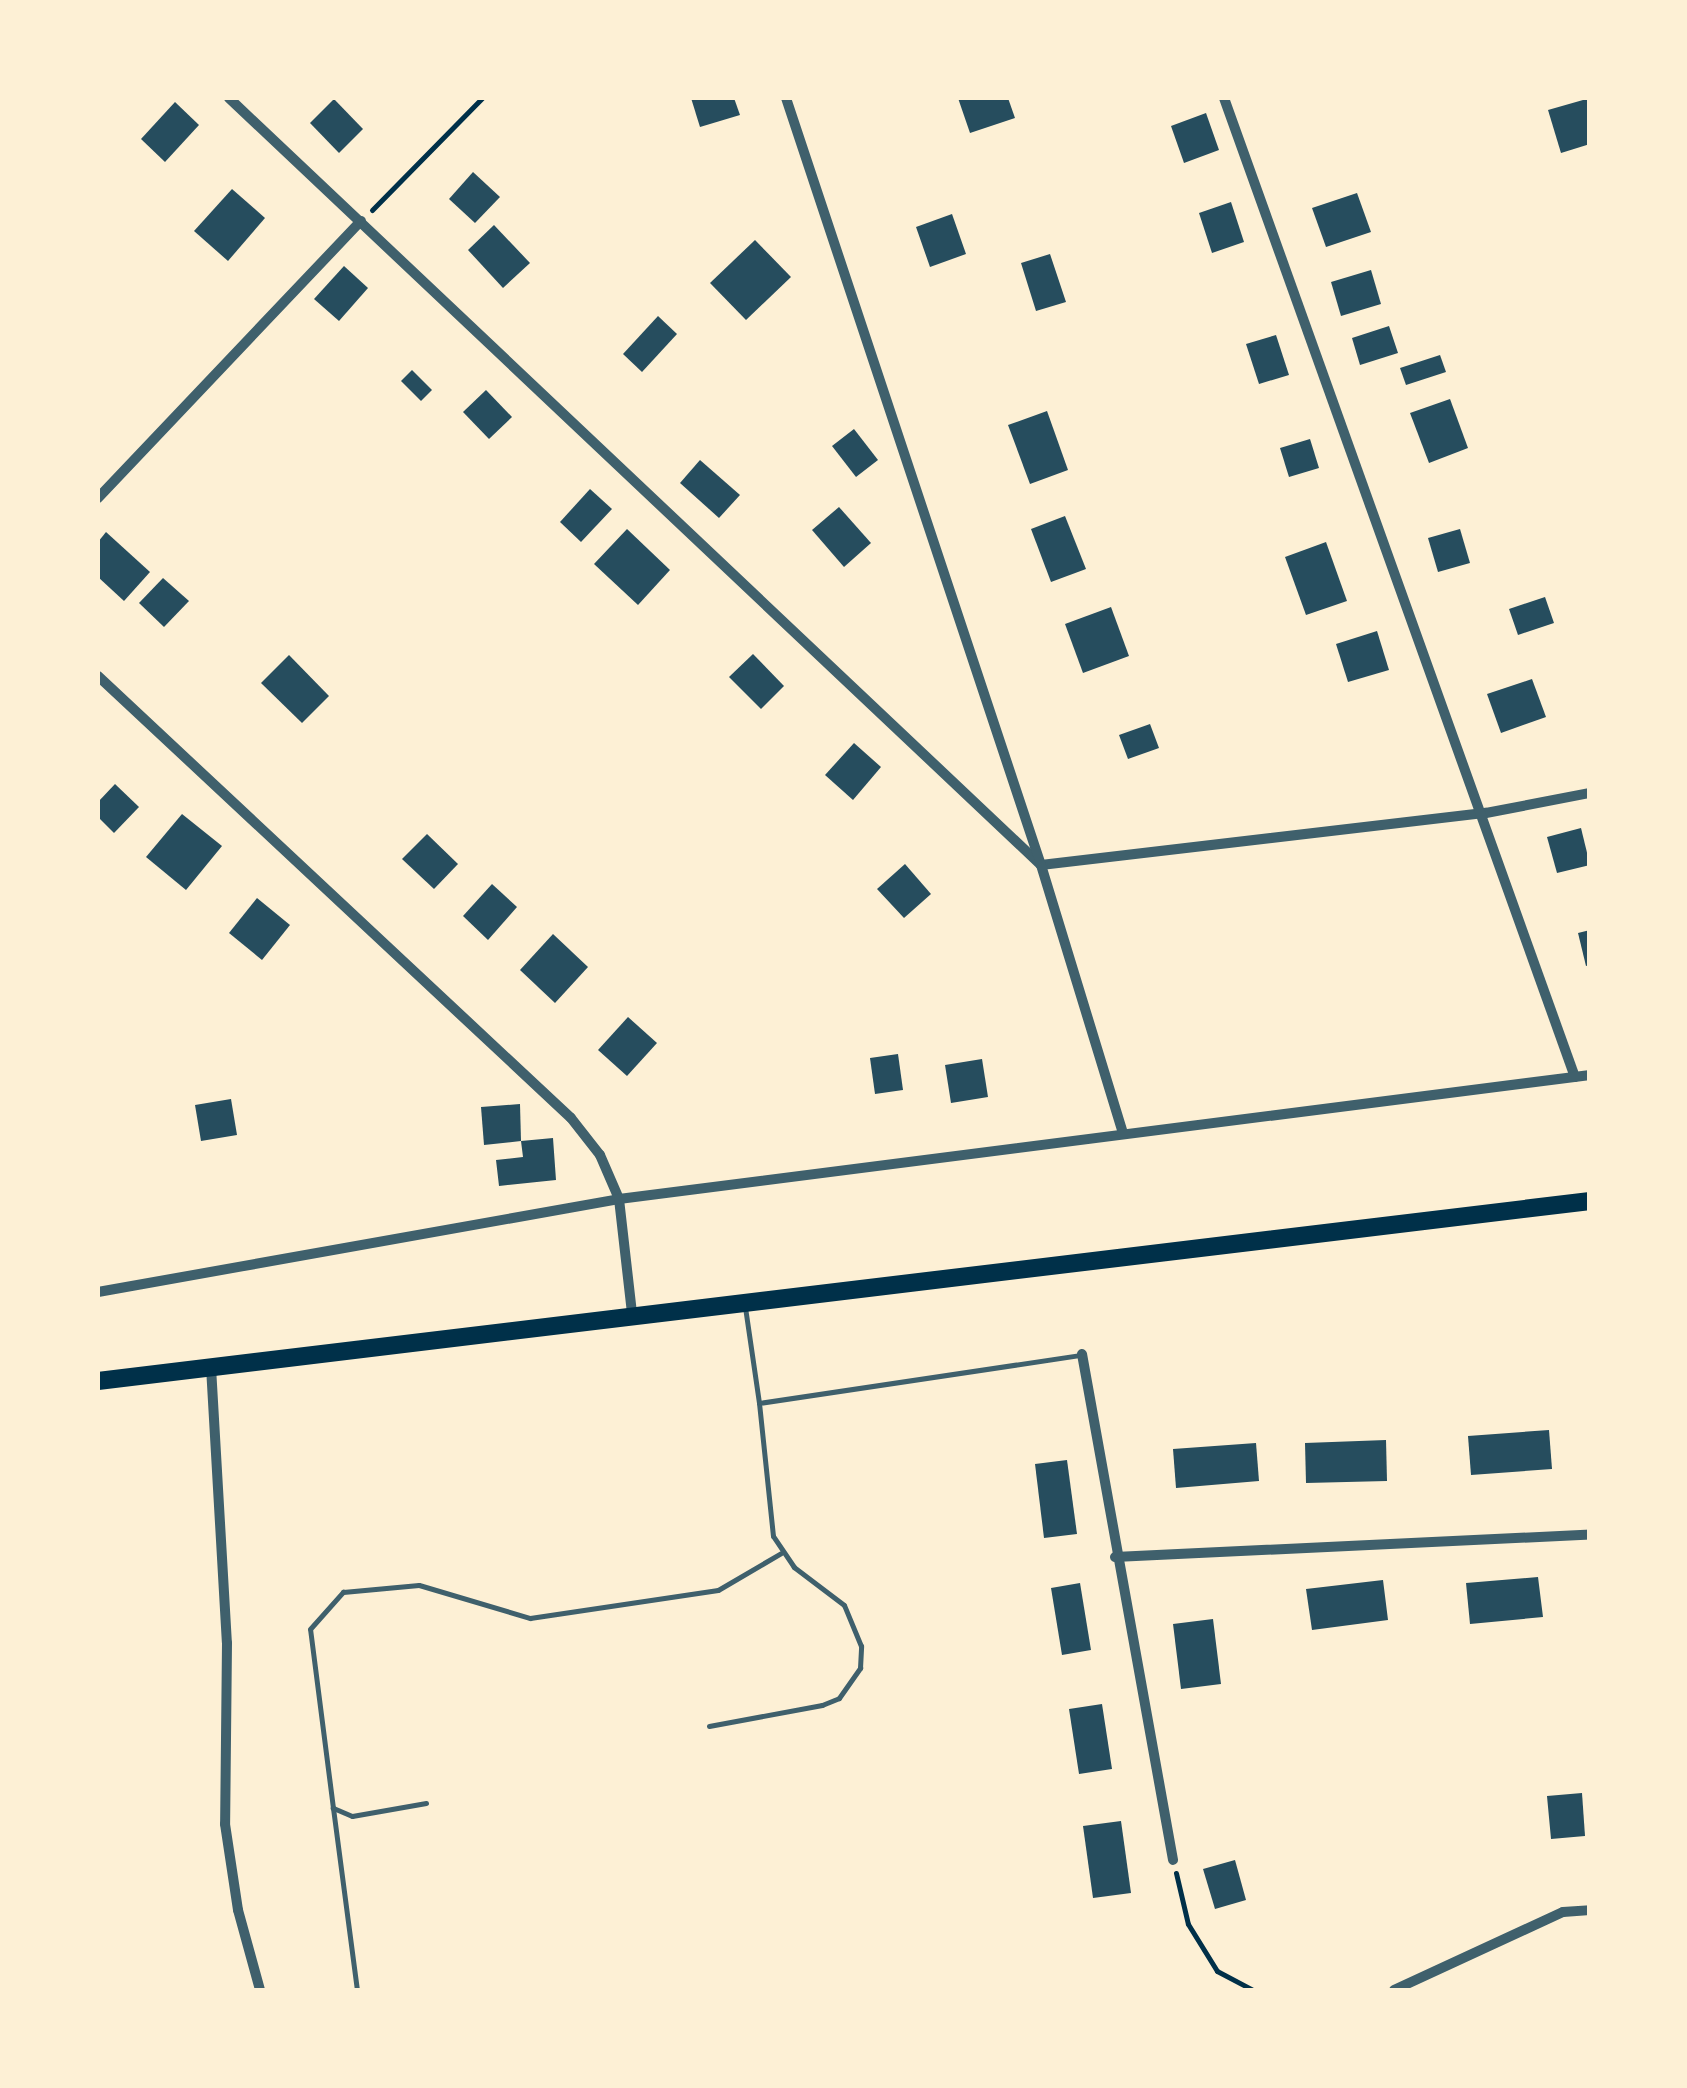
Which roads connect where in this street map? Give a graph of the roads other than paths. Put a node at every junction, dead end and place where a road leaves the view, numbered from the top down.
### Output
1 (229, 98) edge
2 (786, 98) edge
3 (1224, 98) edge
4 (361, 221) junction
5 (98, 498) edge
6 (98, 676) edge
7 (1590, 793) edge
8 (1486, 813) junction
9 (1041, 865) junction
10 (1590, 1075) edge
11 (1575, 1077) junction
12 (1122, 1134) junction
13 (620, 1200) junction
14 (1590, 1200) edge
15 (98, 1292) edge
16 (744, 1302) junction
17 (632, 1313) junction
18 (1082, 1354) joint
19 (211, 1366) junction
20 (98, 1380) edge
21 (759, 1403) junction
22 (1590, 1535) edge
23 (781, 1552) junction
24 (1115, 1557) junction
25 (709, 1726) dead end
26 (426, 1803) dead end
27 (332, 1808) junction
28 (1173, 1860) road end
29 (1590, 1910) edge
30 (260, 1990) edge
31 (357, 1990) edge
32 (1394, 1990) edge

1 - 4 street
2 - 9 street
3 - 8 street
4 - 5 street
4 - 9 street
6 - 13 street
7 - 8 street
8 - 9 street
8 - 11 street
9 - 12 street
10 - 11 street
11 - 12 street
12 - 13 street
13 - 15 street
13 - 17 street
14 - 16 highway
16 - 17 highway
16 - 21 lane
17 - 19 highway
18 - 21 lane
18 - 24 street
19 - 20 highway
19 - 30 street
21 - 23 lane
22 - 24 street
23 - 25 lane
23 - 27 lane
24 - 28 street
26 - 27 lane
27 - 31 lane
29 - 32 street

